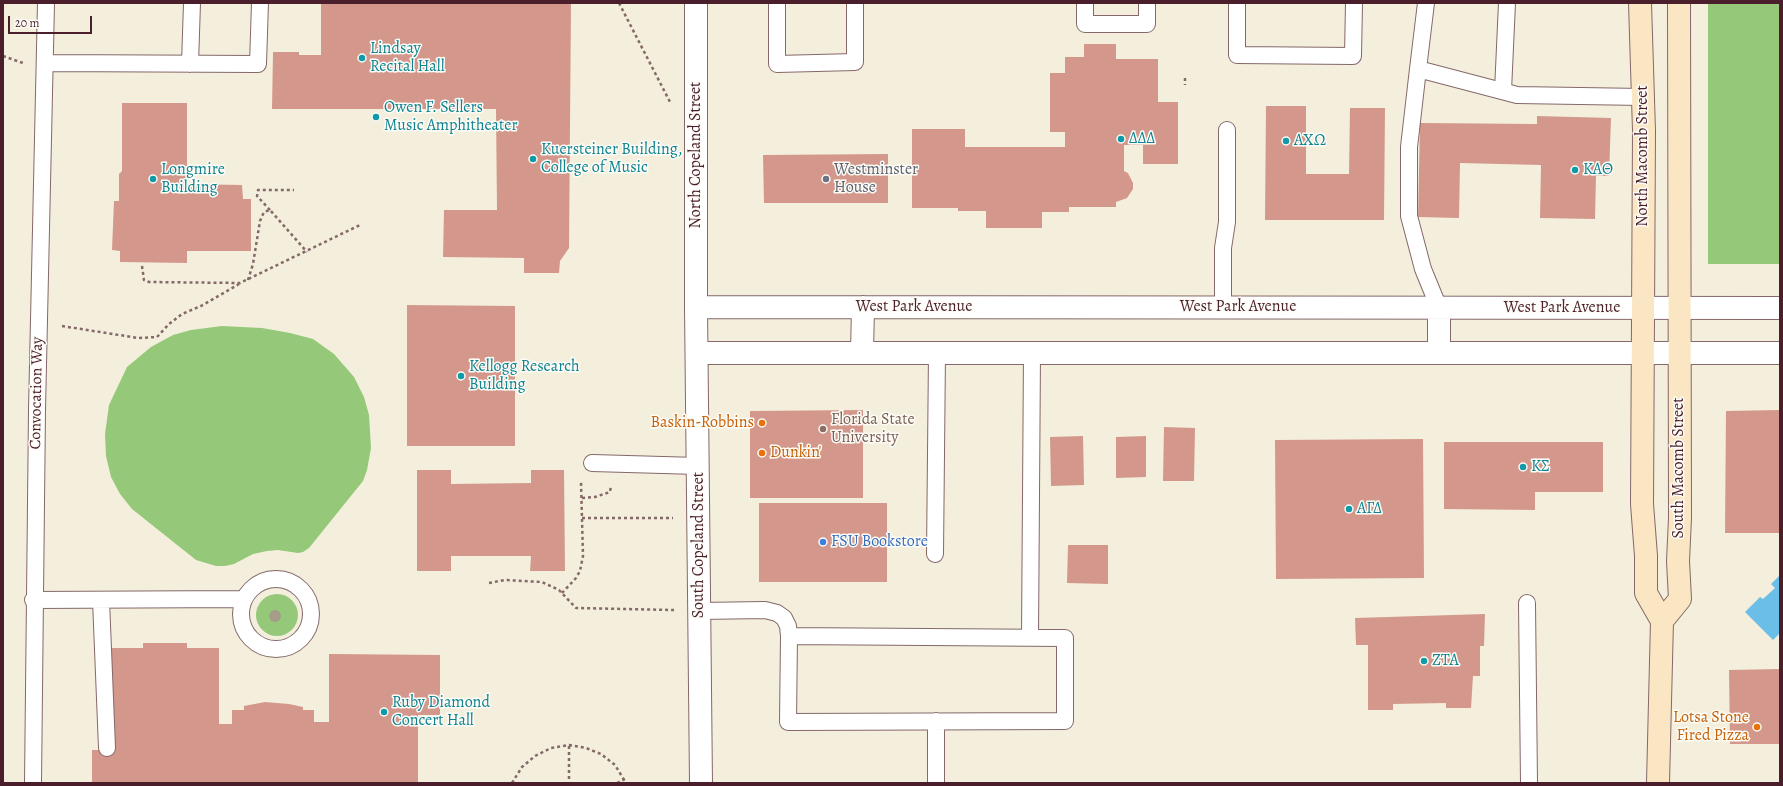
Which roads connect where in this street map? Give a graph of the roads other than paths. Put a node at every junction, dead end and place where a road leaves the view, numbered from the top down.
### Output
1 (46, 3) edge
2 (192, 3) edge
3 (260, 3) edge
4 (696, 3) edge
5 (777, 3) edge
6 (855, 3) edge
7 (1085, 3) edge
8 (1147, 3) edge
9 (1237, 3) edge
10 (1354, 3) edge
11 (1426, 3) edge
12 (1507, 3) edge
13 (1640, 3) edge
14 (1679, 3) edge
15 (45, 63) junction
16 (190, 64) junction
17 (1418, 69) junction
18 (1503, 91) junction
19 (1643, 97) junction
20 (1227, 130) dead end
21 (696, 307) junction
22 (863, 307) junction
23 (1223, 307) junction
24 (1439, 308) junction
25 (1643, 308) junction
26 (1680, 308) junction
27 (1780, 308) edge
28 (697, 353) junction
29 (862, 353) junction
30 (937, 353) junction
31 (1032, 353) junction
32 (1439, 353) junction
33 (1780, 353) edge
34 (1643, 354) junction
35 (1680, 354) junction
36 (592, 462) dead end
37 (698, 466) junction
38 (935, 554) dead end
39 (244, 599) junction
40 (34, 600) junction
41 (101, 600) junction
42 (1527, 603) dead end
43 (699, 611) junction
44 (1662, 621) junction
45 (789, 636) junction
46 (1030, 637) junction
47 (936, 721) junction
48 (107, 748) dead end
49 (33, 783) edge
50 (701, 783) edge
51 (936, 783) edge
52 (1529, 783) edge
53 (1658, 783) edge

1 - 15 lane, Convocation Way
2 - 16 lane
3 - 16 lane
4 - 21 street, North Copeland Street
5 - 6 lane
7 - 8 lane
9 - 10 lane
11 - 17 lane
12 - 18 lane
13 - 19 main road, North Macomb Street
14 - 26 main road
15 - 16 lane
15 - 40 lane, Convocation Way
17 - 18 lane
17 - 24 lane
18 - 19 lane
19 - 25 main road, North Macomb Street
20 - 23 lane
21 - 22 street, West Park Avenue
21 - 28 street, South Copeland Street
22 - 23 street, West Park Avenue
22 - 29 street
23 - 24 street, West Park Avenue
24 - 25 street, West Park Avenue
24 - 32 street
25 - 26 street, West Park Avenue
25 - 34 main road
26 - 27 street, West Park Avenue
26 - 35 main road, South Macomb Street
28 - 29 street
28 - 37 street, South Copeland Street
29 - 30 street
30 - 31 street
30 - 38 lane
31 - 32 street
31 - 46 lane
32 - 34 street
33 - 35 street
34 - 35 street
34 - 44 main road
35 - 44 main road, South Macomb Street
36 - 37 lane
37 - 43 street, South Copeland Street
39 - 39 lane
39 - 41 lane
40 - 41 lane
40 - 49 lane, Convocation Way
41 - 48 lane
42 - 52 lane
43 - 45 lane
43 - 50 street, South Copeland Street
44 - 53 main road
45 - 46 lane
45 - 47 lane
46 - 47 lane
47 - 51 lane

